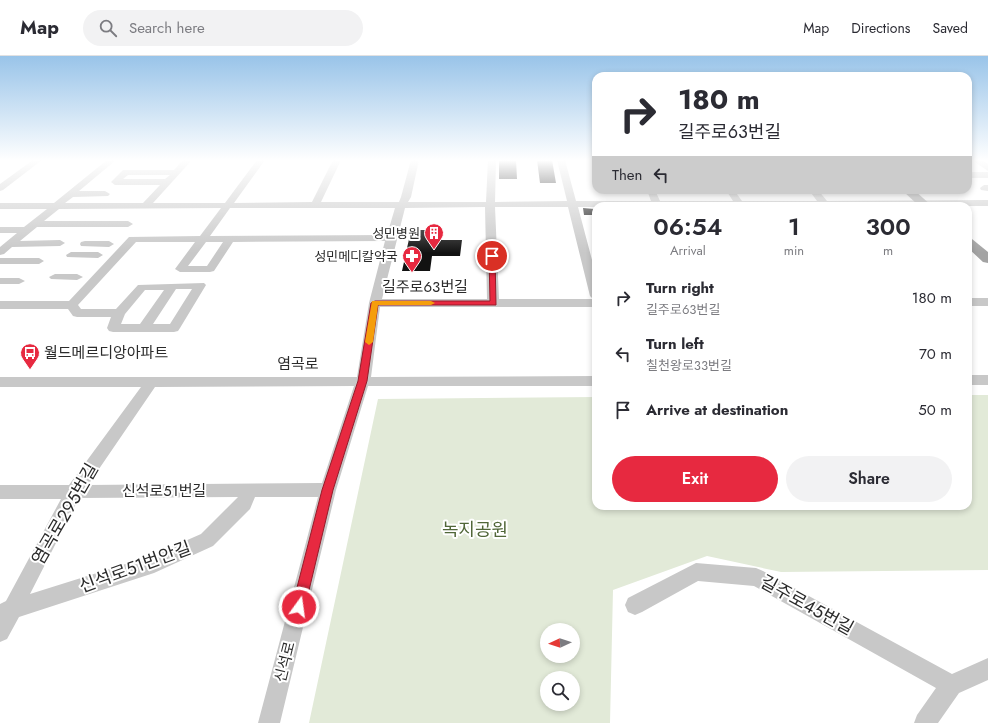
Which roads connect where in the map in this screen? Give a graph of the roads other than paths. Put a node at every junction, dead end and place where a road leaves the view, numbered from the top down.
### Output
1 (74, 191) edge
2 (154, 191) edge
3 (239, 191) edge
4 (322, 191) edge
5 (407, 191) edge
6 (491, 191) edge
7 (569, 191) edge
8 (70, 194) junction
9 (105, 194) dead end
10 (816, 194) edge
11 (912, 194) edge
12 (823, 202) edge
13 (921, 202) edge
14 (988, 203) edge
15 (972, 204) edge
16 (315, 205) junction
17 (401, 205) junction
18 (490, 205) junction
19 (572, 205) junction
20 (592, 205) edge
21 (0, 206) edge
22 (55, 206) junction
23 (140, 206) junction
24 (228, 206) junction
25 (128, 224) dead end
26 (30, 227) junction
27 (0, 230) edge
28 (391, 238) junction
29 (203, 239) junction
30 (230, 239) junction
31 (60, 243) dead end
32 (10, 244) junction
33 (85, 244) dead end
34 (109, 244) dead end
35 (972, 245) edge
36 (0, 252) edge
37 (72, 255) dead end
38 (98, 255) dead end
39 (988, 259) edge
40 (0, 261) edge
41 (39, 261) dead end
42 (77, 276) dead end
43 (55, 277) dead end
44 (0, 281) edge
45 (19, 281) dead end
46 (592, 281) edge
47 (172, 286) junction
48 (972, 302) edge
49 (988, 302) edge
50 (375, 303) junction
51 (494, 303) junction
52 (592, 303) edge
53 (0, 305) edge
54 (72, 305) junction
55 (119, 313) junction
56 (144, 328) junction
57 (972, 380) edge
58 (988, 380) edge
59 (152, 381) junction
60 (363, 381) junction
61 (592, 381) edge
62 (0, 382) edge
63 (250, 490) junction
64 (328, 490) junction
65 (74, 491) junction
66 (0, 492) edge
67 (634, 605) dead end
68 (6, 611) edge
69 (0, 632) edge
70 (988, 669) edge
71 (951, 685) junction
72 (269, 723) edge
73 (925, 723) edge

1 - 8 street
2 - 23 street
3 - 24 street
4 - 16 street
5 - 17 street, 신석로
6 - 18 street
7 - 19 street
8 - 9 street
8 - 22 street
10 - 12 street
11 - 13 main road
14 - 15 street
16 - 17 street
16 - 24 street
17 - 18 street
17 - 28 street, 신석로
18 - 19 street
18 - 51 street
19 - 20 street
19 - 46 street
21 - 22 street
22 - 23 street
22 - 26 street
23 - 24 street
24 - 29 street
25 - 26 street
26 - 27 street
26 - 32 street
28 - 30 street
28 - 50 street, 신석로
29 - 30 street
29 - 30 street
29 - 54 street
31 - 32 street
32 - 36 street
33 - 34 street
35 - 39 main road
37 - 38 street
40 - 41 street
42 - 43 street
44 - 45 street
47 - 55 street
47 - 56 street
47 - 56 street
48 - 49 street
50 - 51 street, 길주로63번길
50 - 60 street, 신석로
51 - 52 street, 길주로63번길
53 - 54 street
54 - 55 street
55 - 56 street
57 - 58 street
59 - 60 street, 염곡로
59 - 62 street, 염곡로
59 - 65 street, 염곡로295번길
60 - 61 street, 염곡로
60 - 64 street, 신석로
63 - 64 street, 신석로51번길
63 - 65 street, 신석로51번길
63 - 68 street, 신석로51번안길
64 - 72 street, 신석로
65 - 66 street, 신석로51번길
65 - 68 street, 염곡로295번길
67 - 71 street, 길주로45번길
68 - 69 street, 염곡로295번길
70 - 71 street
71 - 73 street

